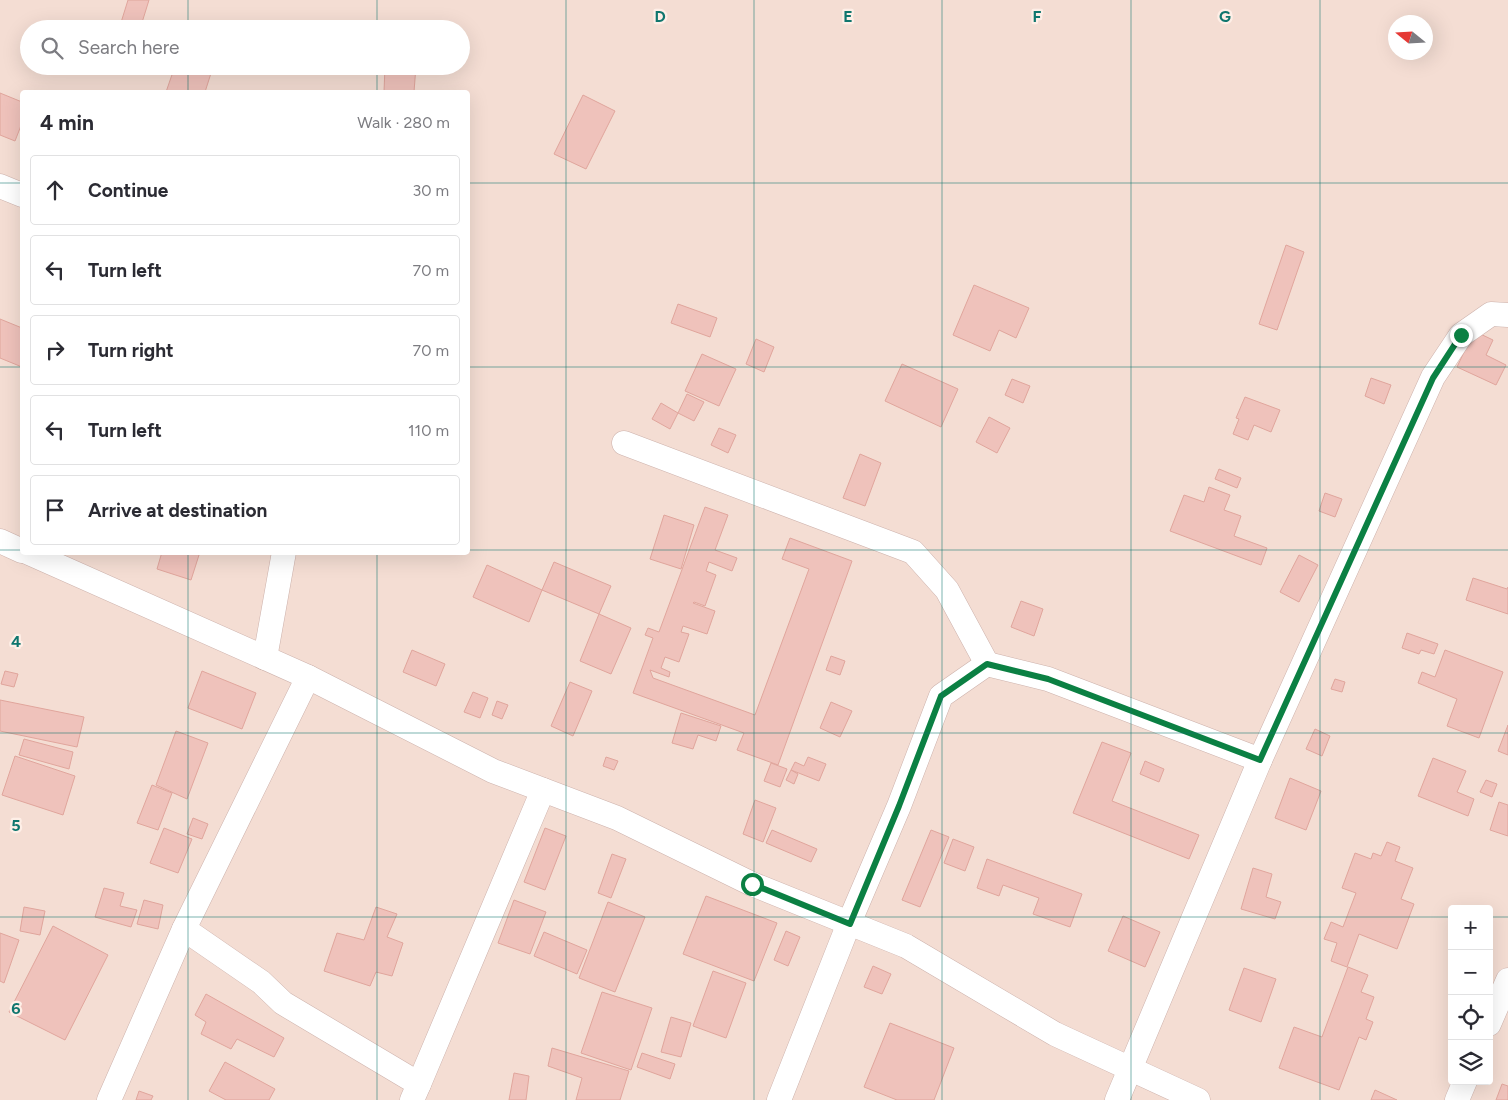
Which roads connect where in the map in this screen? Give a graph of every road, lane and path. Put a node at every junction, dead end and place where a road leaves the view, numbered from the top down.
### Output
1 (0, 186) edge
2 (20, 195) edge
3 (1508, 315) edge
4 (624, 443) dead end
5 (0, 541) edge
6 (20, 550) edge
7 (34, 555) edge
8 (283, 555) edge
9 (265, 658) junction
10 (987, 664) junction
11 (308, 677) junction
12 (1260, 760) junction
13 (543, 790) junction
14 (850, 924) junction
15 (184, 929) junction
16 (1508, 980) edge
17 (1493, 1015) edge
18 (1129, 1069) junction
19 (1463, 1085) edge
20 (415, 1092) edge
21 (109, 1100) edge
22 (780, 1100) edge
23 (1117, 1100) edge
24 (1198, 1100) edge
25 (1457, 1100) edge

1 - 2 street
3 - 12 street
4 - 10 street
5 - 6 street
7 - 9 street
8 - 9 street
9 - 11 street
10 - 12 street
10 - 14 street
11 - 13 street
11 - 15 street
12 - 18 street
13 - 14 street
13 - 20 street
14 - 18 street
14 - 22 street
15 - 20 street
15 - 21 street
16 - 17 street
18 - 23 street
18 - 24 street
19 - 25 street

